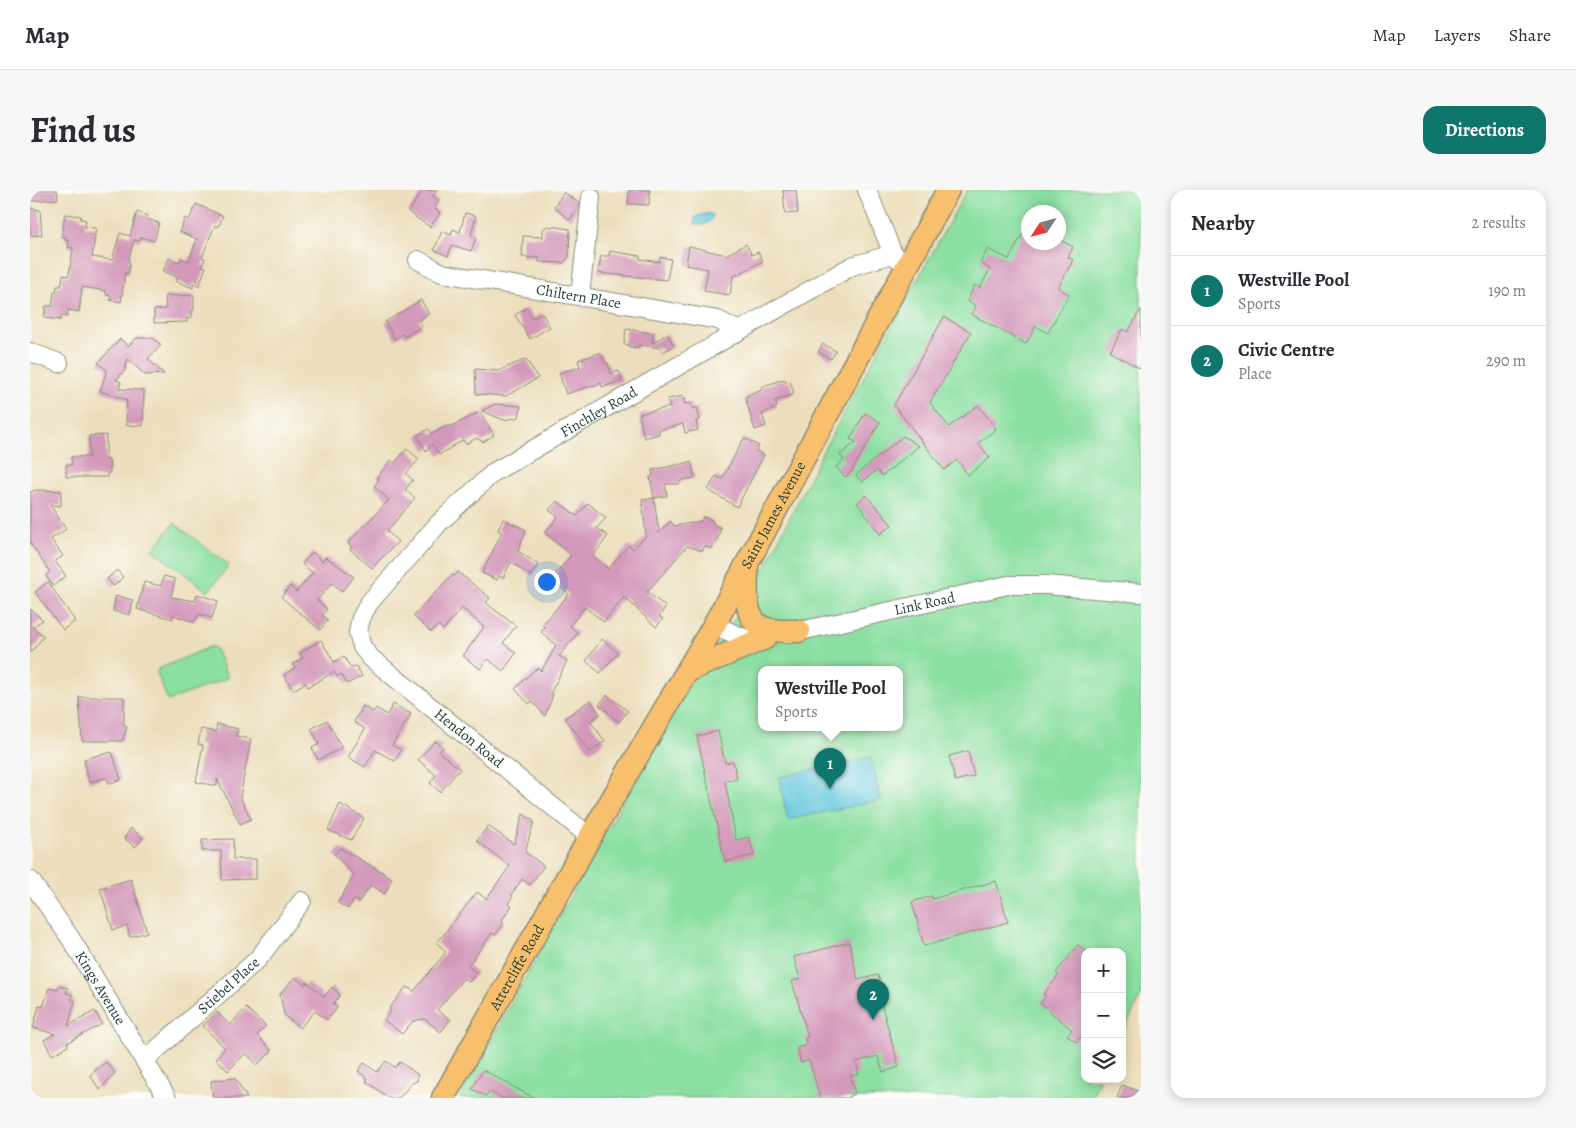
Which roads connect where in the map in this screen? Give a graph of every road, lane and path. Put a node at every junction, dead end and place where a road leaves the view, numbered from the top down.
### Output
1 (867, 190) edge
2 (948, 190) edge
3 (591, 197) dead end
4 (418, 260) dead end
5 (900, 260) junction
6 (580, 296) junction
7 (739, 331) junction
8 (30, 352) edge
9 (58, 363) dead end
10 (747, 563) junction
11 (1141, 593) edge
12 (714, 625) junction
13 (799, 631) junction
14 (358, 632) joint
15 (765, 638) junction
16 (687, 672) junction
17 (590, 837) junction
18 (30, 880) edge
19 (302, 901) dead end
20 (145, 1060) junction
21 (167, 1098) edge
22 (443, 1098) edge

1 - 5 street
2 - 5 main road, Saint James Avenue
3 - 6 street
4 - 6 street, Chiltern Place
5 - 7 street, Finchley Road
5 - 10 main road, Saint James Avenue
6 - 7 street, Chiltern Place
7 - 14 street, Finchley Road
8 - 9 street
10 - 12 main road, Saint James Avenue
10 - 13 main road
11 - 13 street, Link Road
12 - 15 street, Link Road
12 - 16 main road, Saint James Avenue
13 - 15 street, Link Road
14 - 17 street, Hendon Road
15 - 16 main road
16 - 17 main road, Saint James Avenue
17 - 22 main road, Attercliffe Road
18 - 20 street, Kings Avenue
19 - 20 street, Stiebel Place
20 - 21 street, Kings Avenue

